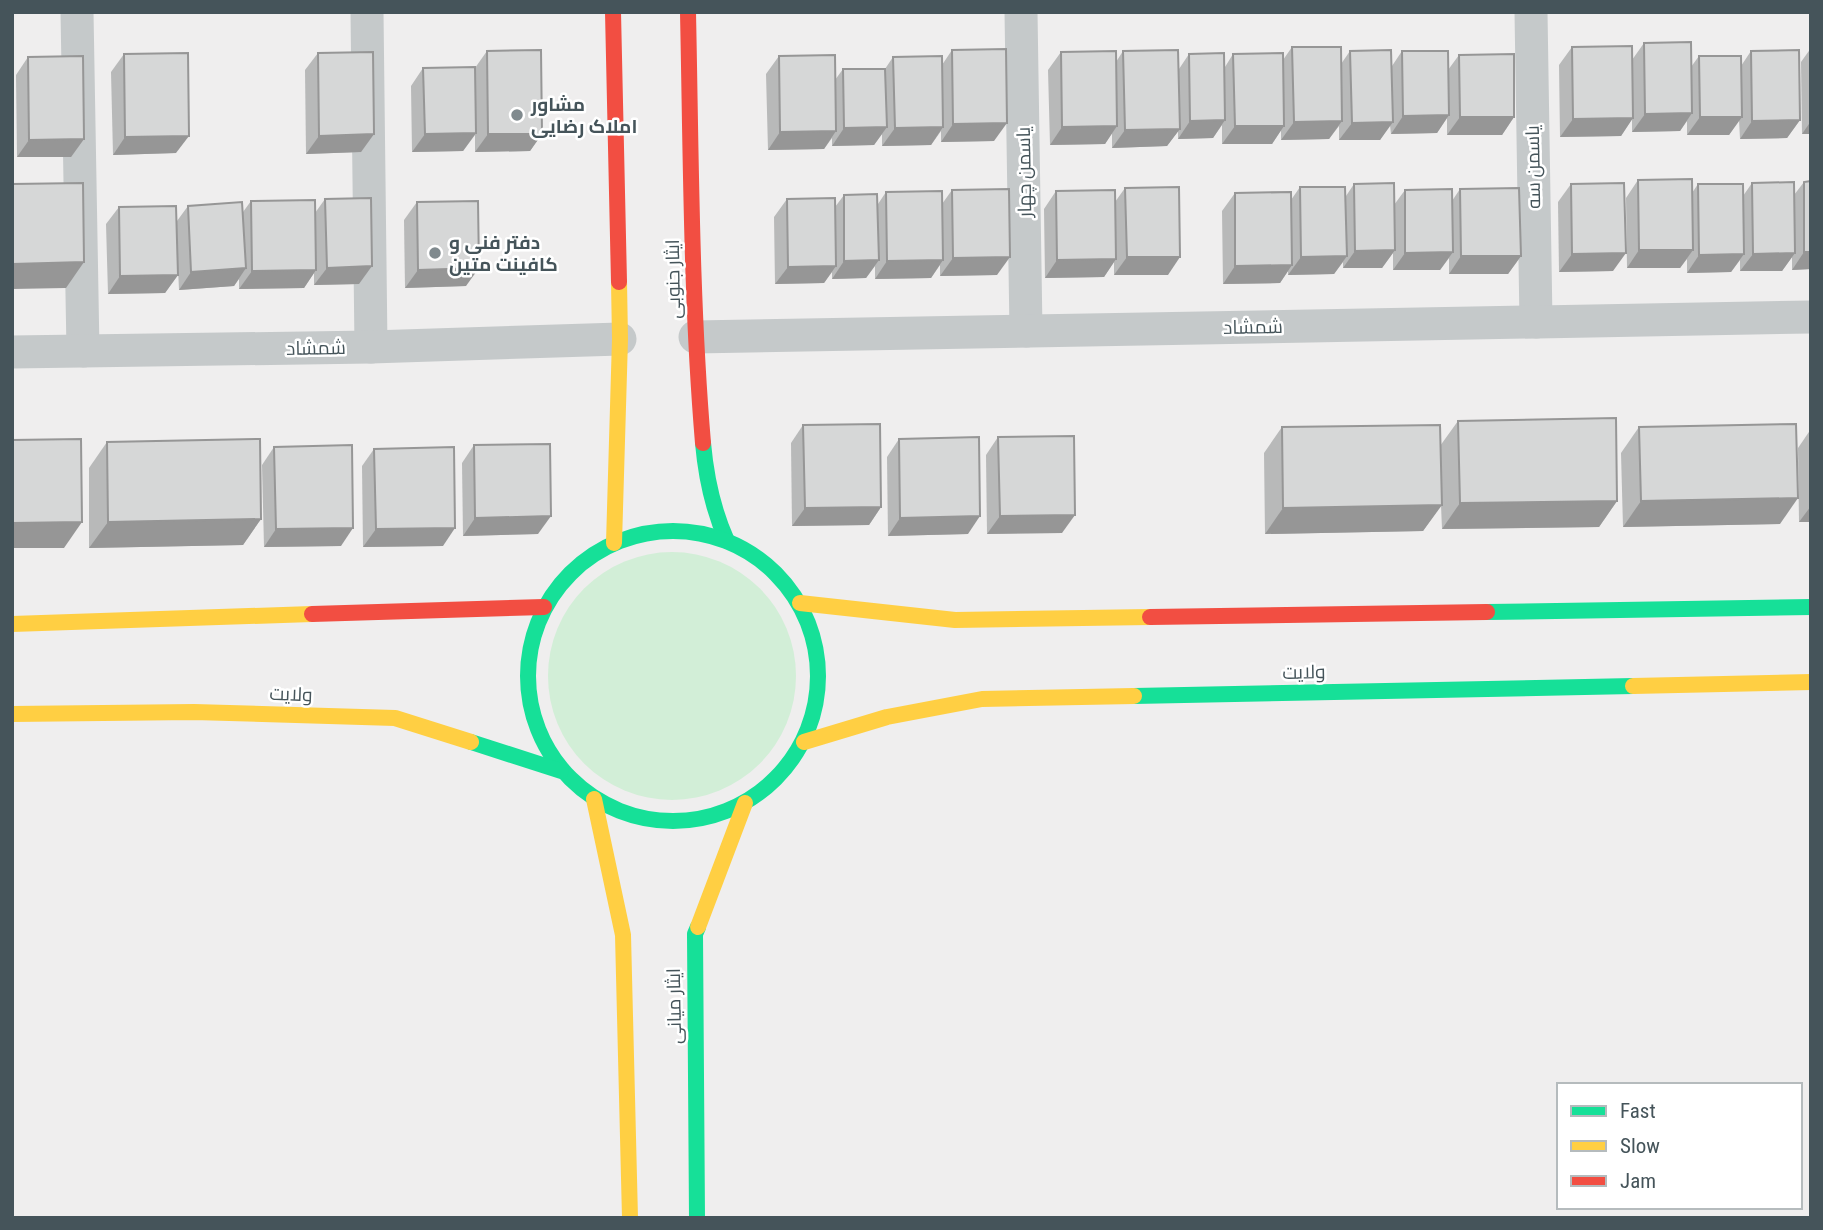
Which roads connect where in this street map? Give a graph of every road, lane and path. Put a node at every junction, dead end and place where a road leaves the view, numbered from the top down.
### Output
1 (77, 12) edge
2 (367, 12) edge
3 (613, 12) edge
4 (688, 12) edge
5 (1021, 12) edge
6 (1531, 12) edge
7 (1811, 317) edge
8 (1536, 322) junction
9 (1026, 331) junction
10 (695, 337) junction
11 (620, 339) junction
12 (371, 347) junction
13 (83, 351) junction
14 (12, 352) edge
15 (727, 541) junction
16 (614, 543) junction
17 (800, 603) junction
18 (544, 607) junction
19 (1811, 607) edge
20 (12, 624) edge
21 (1811, 682) edge
22 (12, 714) edge
23 (804, 742) junction
24 (561, 771) junction
25 (594, 799) junction
26 (745, 803) junction
27 (630, 1218) edge
28 (697, 1218) edge

1 - 13 street
2 - 12 street
3 - 11 street
4 - 10 street, ایثار جنوبی
5 - 9 street, یاسمن چهار
6 - 8 street, یاسمن سه
7 - 8 street, شمشاد
8 - 9 street, شمشاد
9 - 10 street, شمشاد
10 - 15 street, ایثار جنوبی
11 - 12 street, شمشاد
11 - 16 street
12 - 13 street, شمشاد
13 - 14 street, شمشاد
15 - 16 street
15 - 17 street
16 - 18 street
17 - 19 street
17 - 23 street
18 - 20 street
18 - 24 street
21 - 23 street, ولایت
22 - 24 street, ولایت
23 - 26 street
24 - 25 street
25 - 26 street
25 - 27 street
26 - 28 street, ایثار میانی

